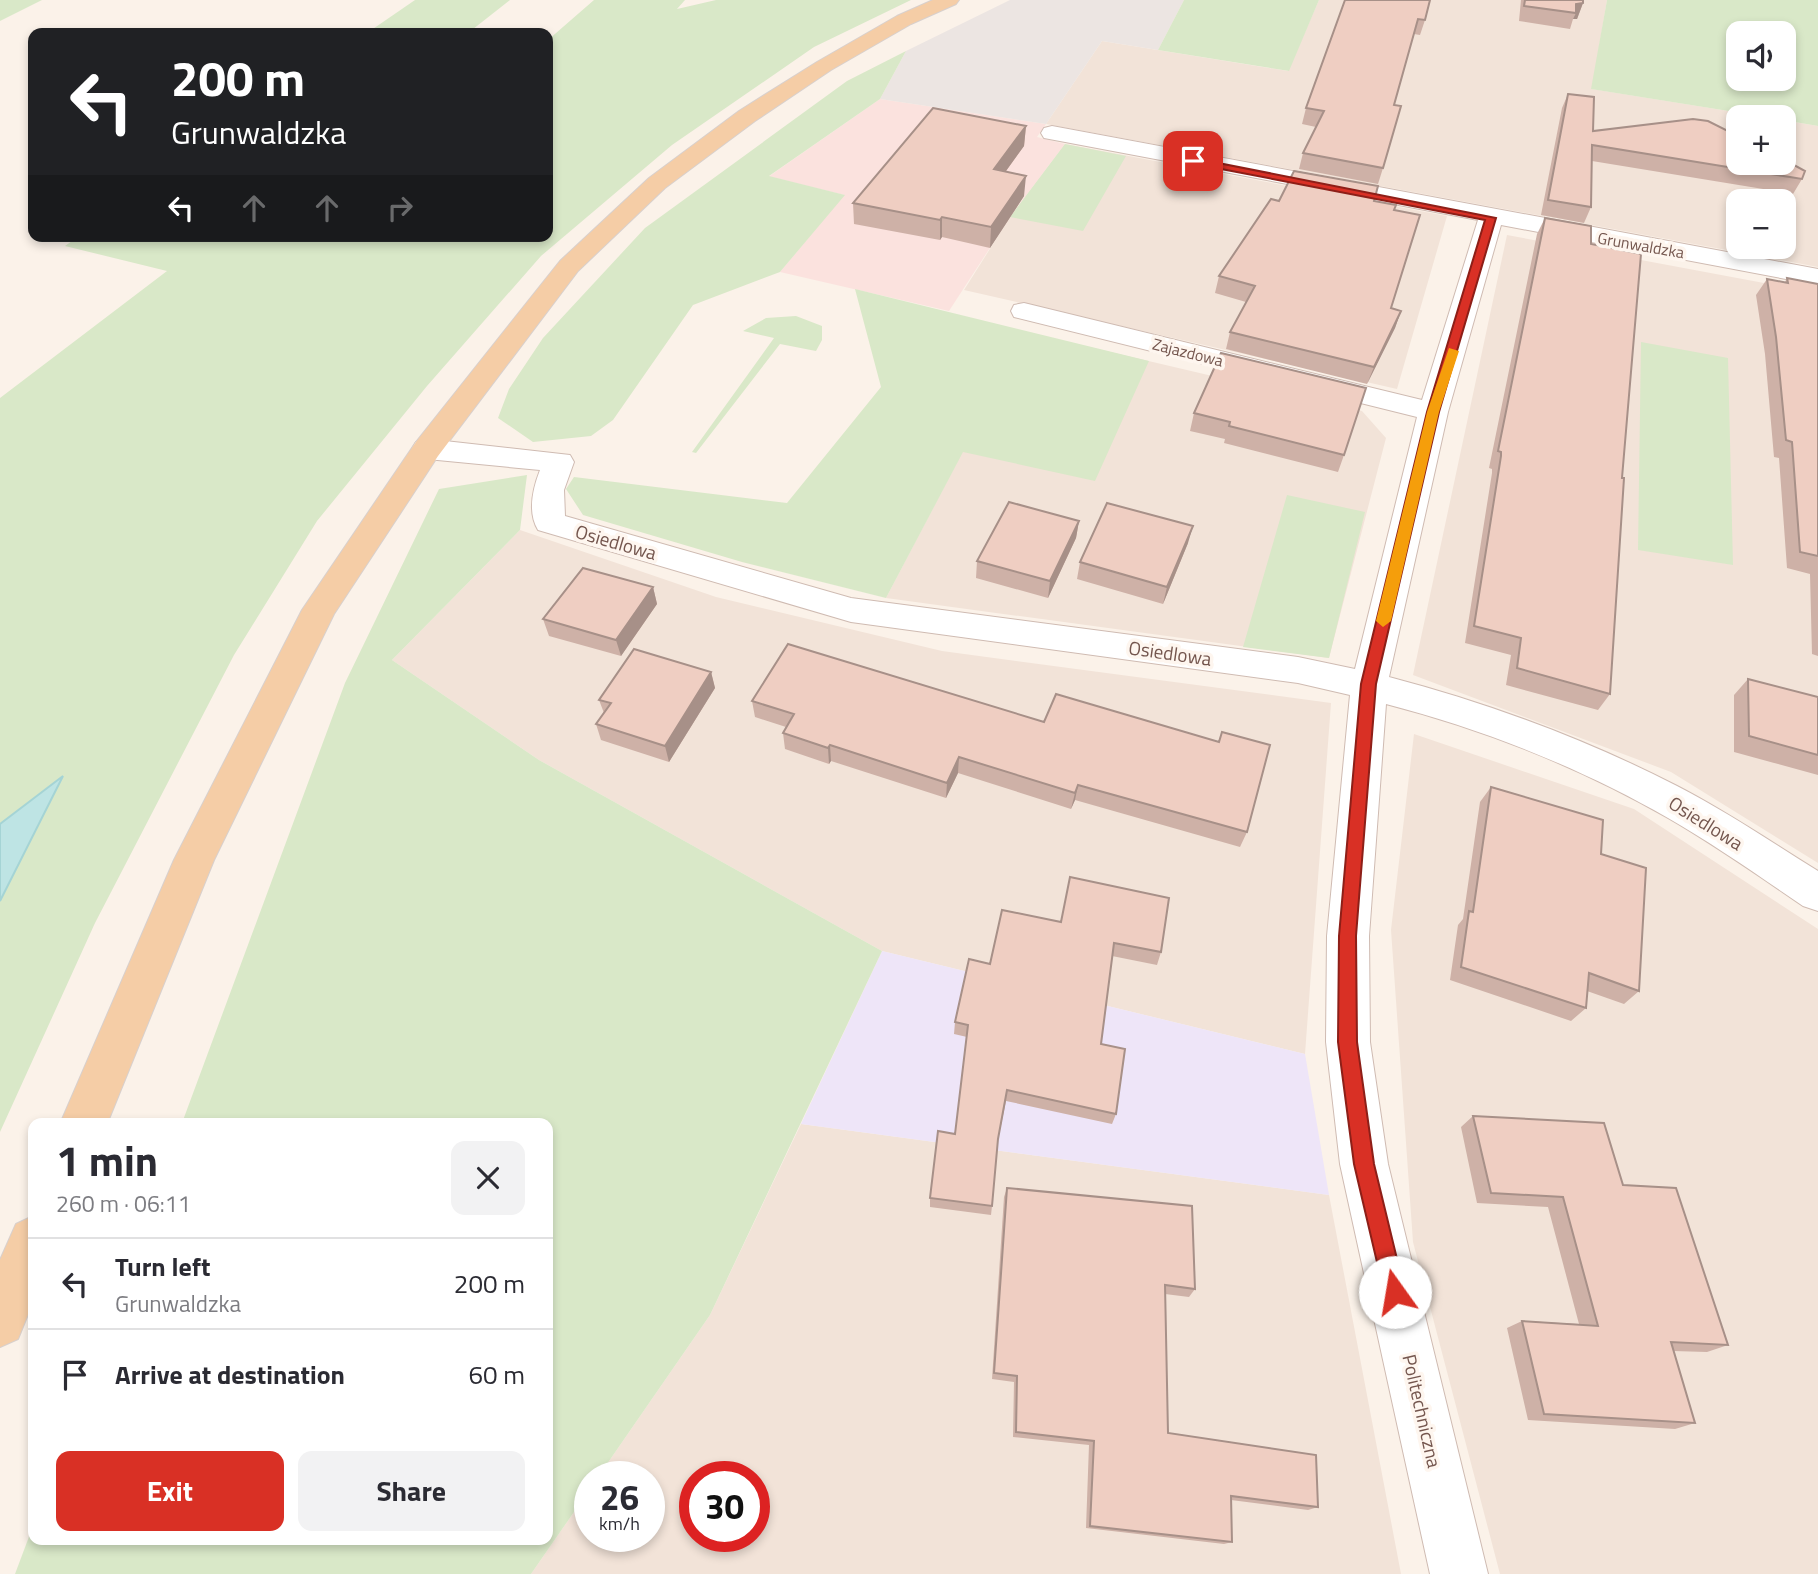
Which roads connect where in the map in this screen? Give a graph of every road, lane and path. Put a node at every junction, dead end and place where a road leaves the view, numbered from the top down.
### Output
1 (949, 0) edge
2 (1052, 134) dead end
3 (1491, 218) junction
4 (1818, 277) edge
5 (1024, 311) dead end
6 (1433, 412) junction
7 (426, 449) junction
8 (1368, 684) junction
9 (1818, 893) edge
10 (86, 1118) edge
11 (28, 1253) edge
12 (0, 1321) edge
13 (1459, 1574) edge

1 - 7 main road
2 - 3 street, Grunwaldzka
3 - 4 street, Grunwaldzka
3 - 6 street, Politechniczna
5 - 6 street, Zajazdowa
6 - 8 street, Politechniczna
7 - 8 street, Osiedlowa
7 - 10 main road
8 - 9 street, Osiedlowa
8 - 13 street, Politechniczna
11 - 12 main road

